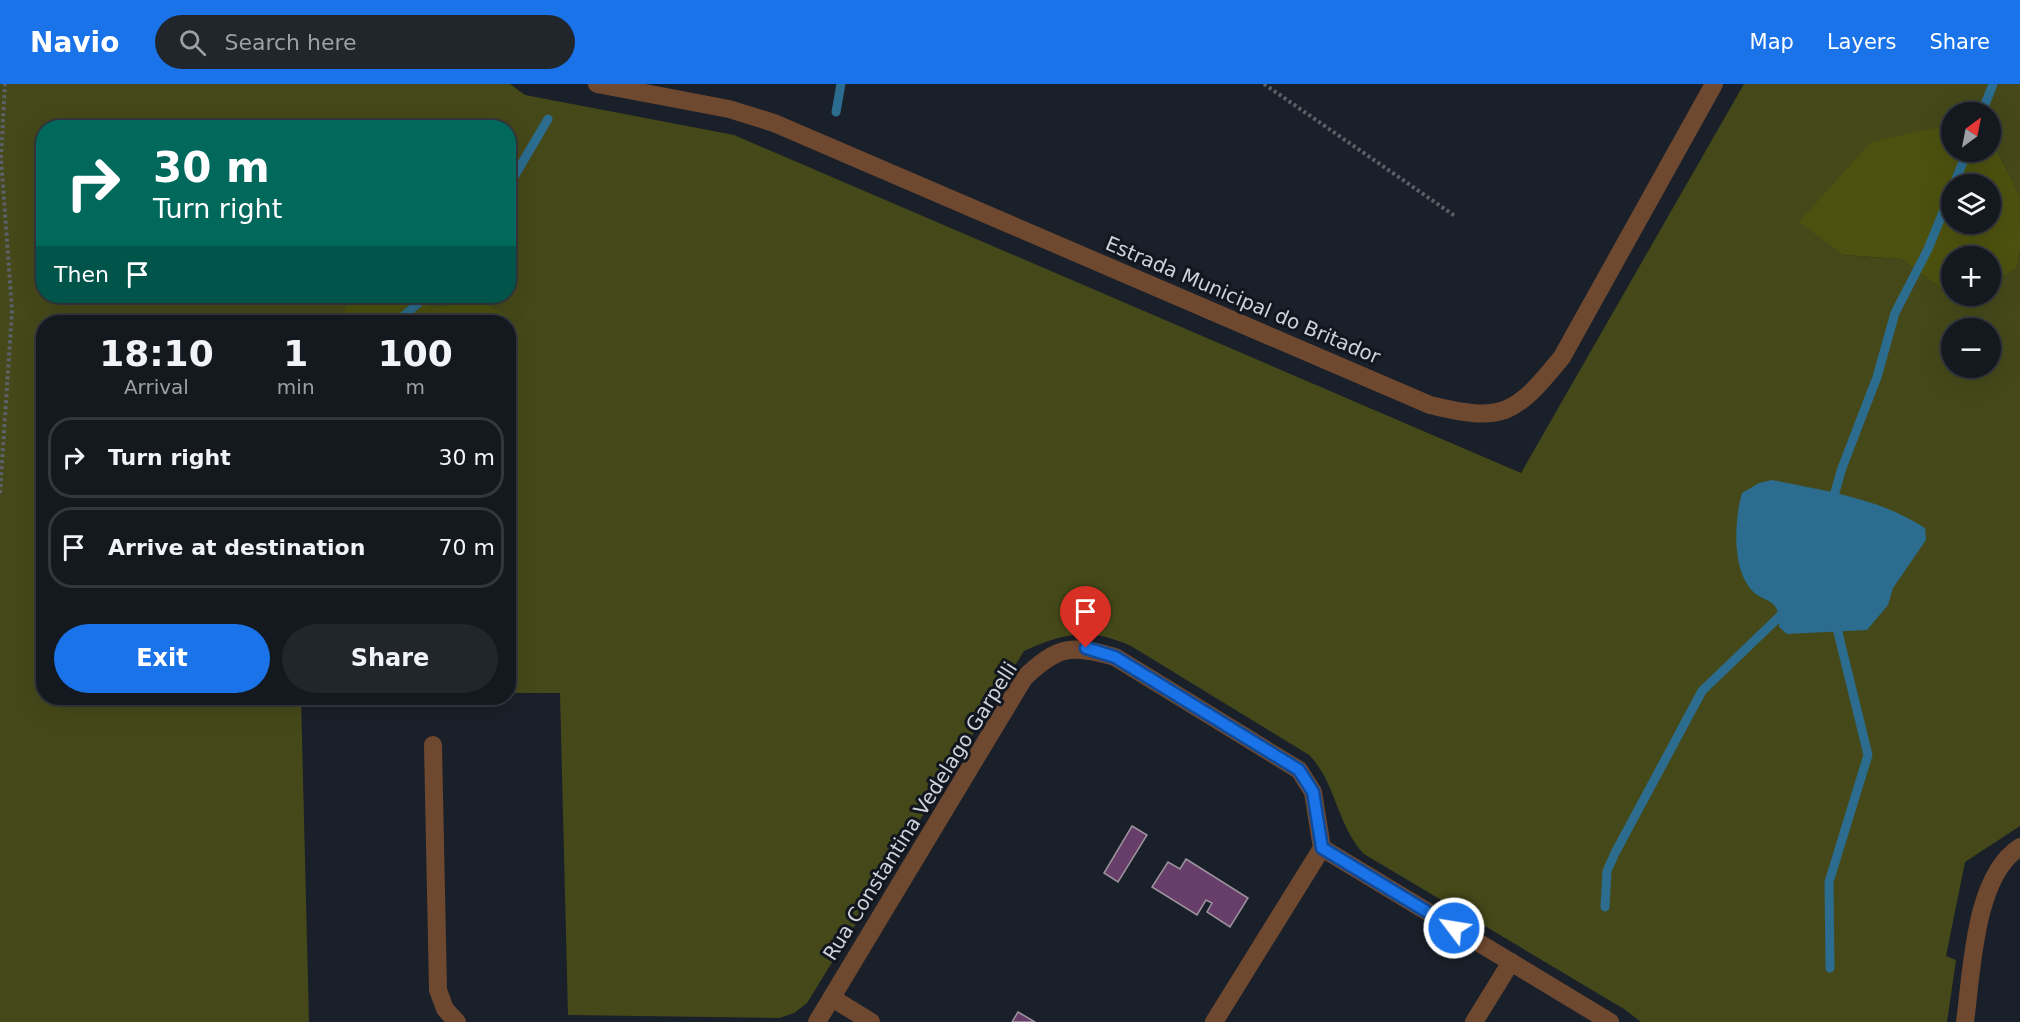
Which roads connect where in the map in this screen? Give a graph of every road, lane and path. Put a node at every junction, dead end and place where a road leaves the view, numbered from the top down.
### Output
1 (5, 84) edge
2 (597, 84) edge
3 (1264, 84) edge
4 (1714, 84) edge
5 (1, 157) edge
6 (0, 164) edge
7 (1455, 216) dead end
8 (0, 493) edge
9 (434, 745) dead end
10 (2020, 847) edge
11 (1322, 848) junction
12 (1511, 962) junction
13 (832, 998) junction
14 (457, 1022) edge
15 (817, 1022) edge
16 (871, 1022) edge
17 (1214, 1022) edge
18 (1474, 1022) edge
19 (1610, 1022) edge
20 (1965, 1022) edge

1 - 5 path
2 - 4 street, Estrada Municipal do Britador
3 - 7 path
5 - 6 path
5 - 8 path
9 - 14 street
10 - 20 street
11 - 12 street
11 - 13 street, Rua Constantina Vedelago Garpelli
11 - 17 street
12 - 18 street
12 - 19 street
13 - 15 street, Rua Constantina Vedelago Garpelli
13 - 16 street

